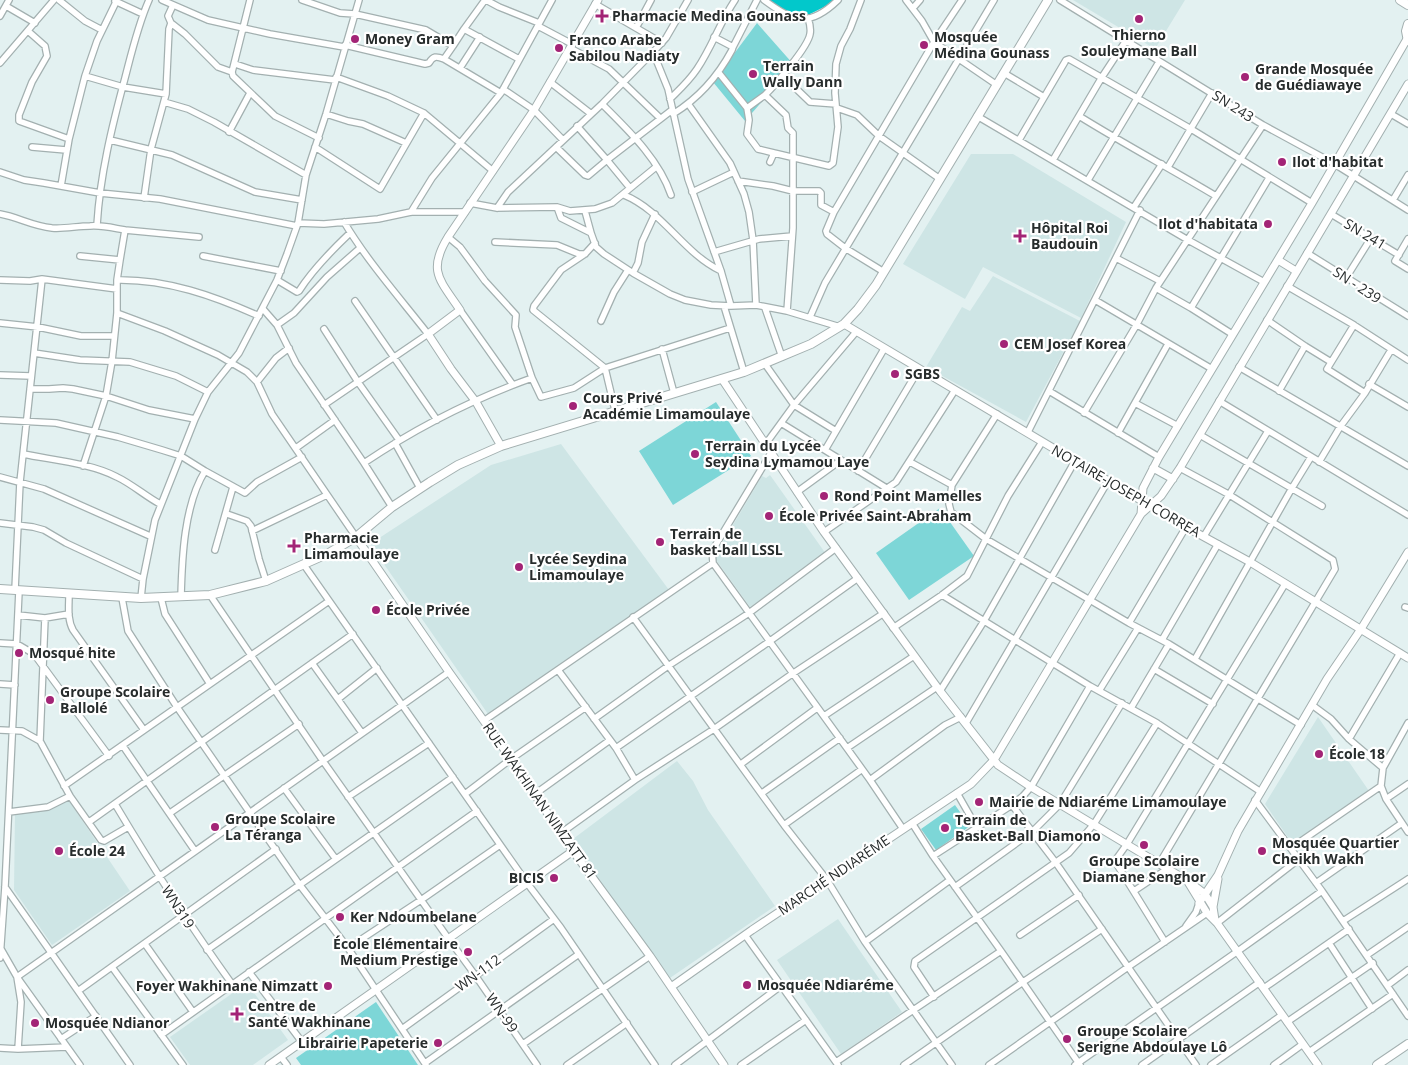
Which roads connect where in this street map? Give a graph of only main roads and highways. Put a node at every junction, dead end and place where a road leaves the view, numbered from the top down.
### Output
1 (1048, 0) edge
2 (1400, 0) edge
3 (1408, 5) edge
4 (1408, 24) edge
5 (1407, 40) edge
6 (0, 589) edge
7 (1408, 1044) edge
8 (1377, 1065) edge

1 - 6 main road
2 - 3 main road
4 - 5 main road
7 - 8 main road

